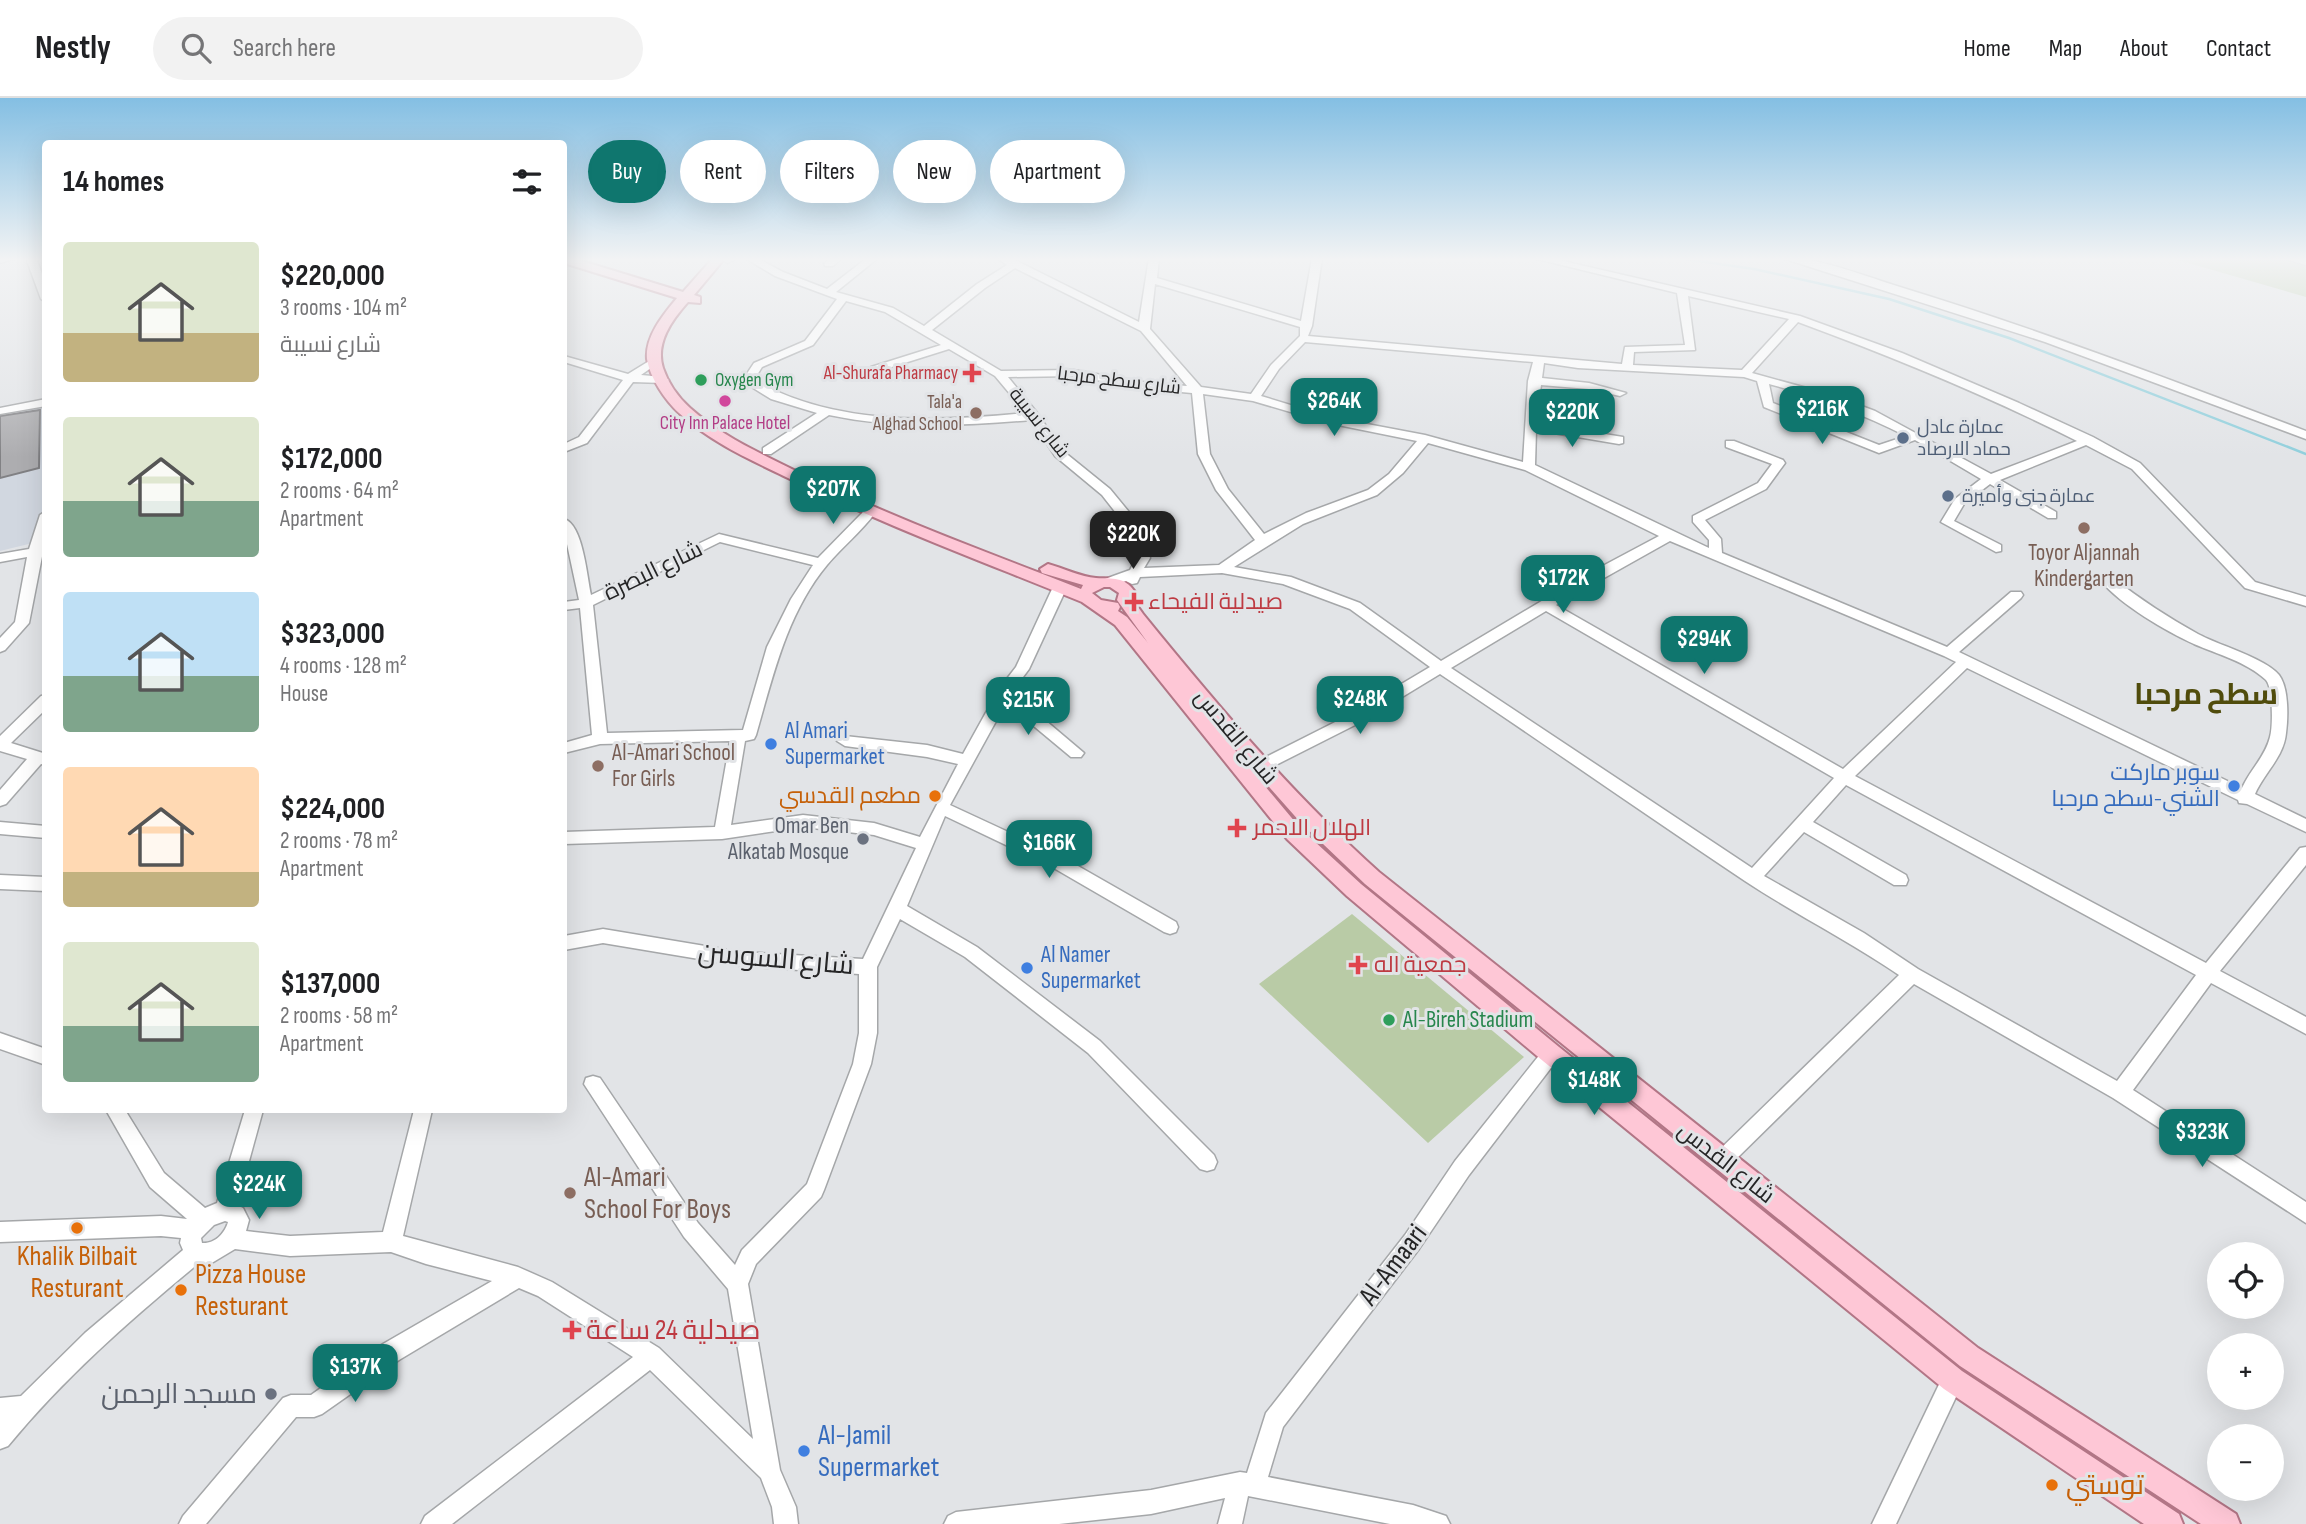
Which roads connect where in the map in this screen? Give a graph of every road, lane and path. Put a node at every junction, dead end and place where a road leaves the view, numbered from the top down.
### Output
1 (665, 325) edge
2 (675, 325) edge
3 (822, 325) edge
4 (913, 325) edge
5 (932, 325) edge
6 (1136, 325) edge
7 (1144, 325) edge
8 (1302, 325) edge
9 (1687, 325) edge
10 (1790, 325) edge
11 (1814, 325) edge
12 (2008, 325) edge
13 (1307, 326) joint
14 (1145, 329) junction
15 (924, 331) junction
16 (1302, 339) junction
17 (952, 345) junction
18 (1539, 359) junction
19 (567, 360) edge
20 (654, 361) junction
21 (1627, 367) junction
22 (875, 369) dead end
23 (999, 374) junction
24 (1745, 374) junction
25 (630, 378) junction
26 (663, 380) junction
27 (1762, 380) junction
28 (1534, 381) junction
29 (1197, 390) junction
30 (1620, 393) dead end
31 (1254, 398) junction
32 (42, 403) edge
33 (0, 411) edge
34 (825, 412) junction
35 (1034, 416) junction
36 (1530, 426) junction
37 (2306, 435) edge
38 (1916, 436) junction
39 (1426, 439) junction
40 (1619, 440) dead end
41 (2090, 440) junction
42 (1730, 444) dead end
43 (567, 447) edge
44 (763, 454) junction
45 (1529, 467) junction
46 (1988, 480) junction
47 (869, 513) junction
48 (2052, 515) dead end
49 (567, 526) edge
50 (1670, 536) junction
51 (1262, 540) junction
52 (39, 546) edge
53 (1996, 548) dead end
54 (1715, 554) junction
55 (0, 558) edge
56 (821, 563) junction
57 (1222, 569) junction
58 (1135, 573) junction
59 (2108, 581) dead end
60 (1060, 587) junction
61 (1099, 593) junction
62 (2016, 595) dead end
63 (1126, 596) junction
64 (2306, 602) edge
65 (586, 603) junction
66 (1546, 605) junction
67 (567, 606) edge
68 (0, 647) edge
69 (1950, 653) junction
70 (1965, 663) junction
71 (1442, 669) junction
72 (1004, 693) junction
73 (42, 704) edge
74 (738, 735) junction
75 (600, 739) junction
76 (845, 740) dead end
77 (0, 745) edge
78 (567, 747) edge
79 (1076, 753) dead end
80 (42, 759) edge
81 (965, 760) junction
82 (1259, 767) junction
83 (1844, 778) junction
84 (2245, 799) junction
85 (0, 800) edge
86 (941, 808) junction
87 (1802, 824) junction
88 (2306, 826) edge
89 (0, 828) edge
90 (42, 831) edge
91 (722, 833) junction
92 (567, 838) edge
93 (927, 845) junction
94 (2306, 853) edge
95 (1753, 878) junction
96 (1900, 880) dead end
97 (0, 882) edge
98 (42, 884) edge
99 (898, 909) junction
100 (1170, 927) dead end
101 (567, 942) edge
102 (868, 967) junction
103 (2209, 971) junction
104 (1912, 974) junction
105 (2306, 1026) edge
106 (0, 1041) edge
107 (1551, 1054) junction
108 (42, 1056) edge
109 (593, 1084) dead end
110 (2120, 1092) junction
111 (117, 1113) edge
112 (253, 1113) edge
113 (422, 1113) edge
114 (1722, 1160) junction
115 (1207, 1162) dead end
116 (225, 1212) junction
117 (2306, 1213) edge
118 (199, 1225) junction
119 (0, 1232) edge
120 (233, 1239) junction
121 (391, 1242) junction
122 (196, 1253) junction
123 (518, 1277) junction
124 (738, 1284) junction
125 (651, 1356) junction
126 (1953, 1380) junction
127 (25, 1407) junction
128 (0, 1409) edge
129 (0, 1438) edge
130 (769, 1470) junction
131 (1247, 1484) junction
132 (191, 1524) edge
133 (433, 1524) edge
134 (786, 1524) edge
135 (956, 1524) edge
136 (1230, 1524) edge
137 (1438, 1524) edge
138 (1884, 1524) edge
139 (2169, 1524) edge
140 (2226, 1524) edge

1 - 20 main road, شارع القدس
2 - 44 main road, شارع القدس
3 - 34 street
4 - 15 street
5 - 15 street
6 - 14 street
7 - 14 street
8 - 13 street
9 - 21 street
10 - 24 street
11 - 41 street
12 - 37 street
13 - 16 street
14 - 29 street
15 - 17 street
16 - 18 street
16 - 31 street
17 - 22 street
17 - 23 street
18 - 21 street
18 - 28 street
19 - 25 street
20 - 25 street
20 - 26 main road, شارع القدس
21 - 24 street
23 - 29 street, شارع سطح مرحبا
23 - 35 street, شارع نسيبة
24 - 27 street
25 - 26 street
25 - 43 street
26 - 44 main road, شارع القدس
27 - 38 street
27 - 38 street
28 - 30 street
28 - 36 street
29 - 31 street, شارع سطح مرحبا
29 - 51 street
31 - 39 street, شارع سطح مرحبا
32 - 33 street
34 - 35 street
34 - 44 street
35 - 58 street, شارع نسيبة
36 - 40 street
36 - 45 street
38 - 46 street
39 - 45 street, شارع سطح مرحبا
39 - 51 street
41 - 46 street
41 - 64 street
42 - 54 street
44 - 47 main road, شارع القدس
44 - 61 main road, شارع القدس
45 - 50 street, شارع سطح مرحبا
46 - 48 street
46 - 53 street
47 - 56 street
47 - 60 main road, شارع القدس
49 - 65 street
50 - 54 street, شارع سطح مرحبا
50 - 66 street
51 - 57 street
52 - 55 street
52 - 68 street
54 - 69 street, شارع سطح مرحبا
56 - 65 street, شارع البصرة
56 - 74 street
57 - 58 street
57 - 71 street
58 - 61 street
58 - 63 street, شارع نسيبة
59 - 84 street
60 - 61 main road, شارع القدس
60 - 72 street
61 - 63 main road
61 - 63 main road
61 - 107 main road, شارع القدس
62 - 69 street
63 - 82 main road, شارع القدس
65 - 67 street, شارع البصرة
65 - 75 street
66 - 71 street
66 - 83 street
69 - 70 street, شارع سطح مرحبا
70 - 83 street
70 - 84 street, شارع سطح مرحبا
71 - 82 street
71 - 95 street
72 - 79 street
72 - 81 street
73 - 77 street
74 - 75 street
74 - 91 street
75 - 78 street
76 - 81 street
77 - 80 street
80 - 85 street
81 - 86 street
82 - 114 main road, شارع القدس
83 - 87 street
83 - 103 street
84 - 88 street, شارع سطح مرحبا
86 - 93 street
86 - 100 street
87 - 95 street
87 - 96 street
89 - 90 street
91 - 92 street
91 - 93 street
93 - 99 street
94 - 103 street
95 - 104 street
97 - 98 street
99 - 102 street
99 - 115 street
101 - 102 street, شارع السوسن
102 - 124 street, شارع السوسن
103 - 105 street
103 - 110 street
104 - 110 street
104 - 114 street
106 - 108 street
107 - 126 main road, شارع القدس
107 - 131 street, Al-Amaari
109 - 124 street
110 - 117 street
111 - 118 street
112 - 116 street
113 - 121 street
114 - 140 main road, شارع القدس
116 - 118 street
116 - 120 street
118 - 119 street
118 - 122 street
120 - 121 street
120 - 122 street
121 - 123 street
122 - 127 street
123 - 125 street
123 - 132 street
124 - 130 street
125 - 130 street
125 - 133 street
126 - 138 street
126 - 139 main road, شارع القدس
127 - 128 street
127 - 129 street
130 - 134 street
131 - 135 street
131 - 136 street, Al-Amaari
131 - 137 street

